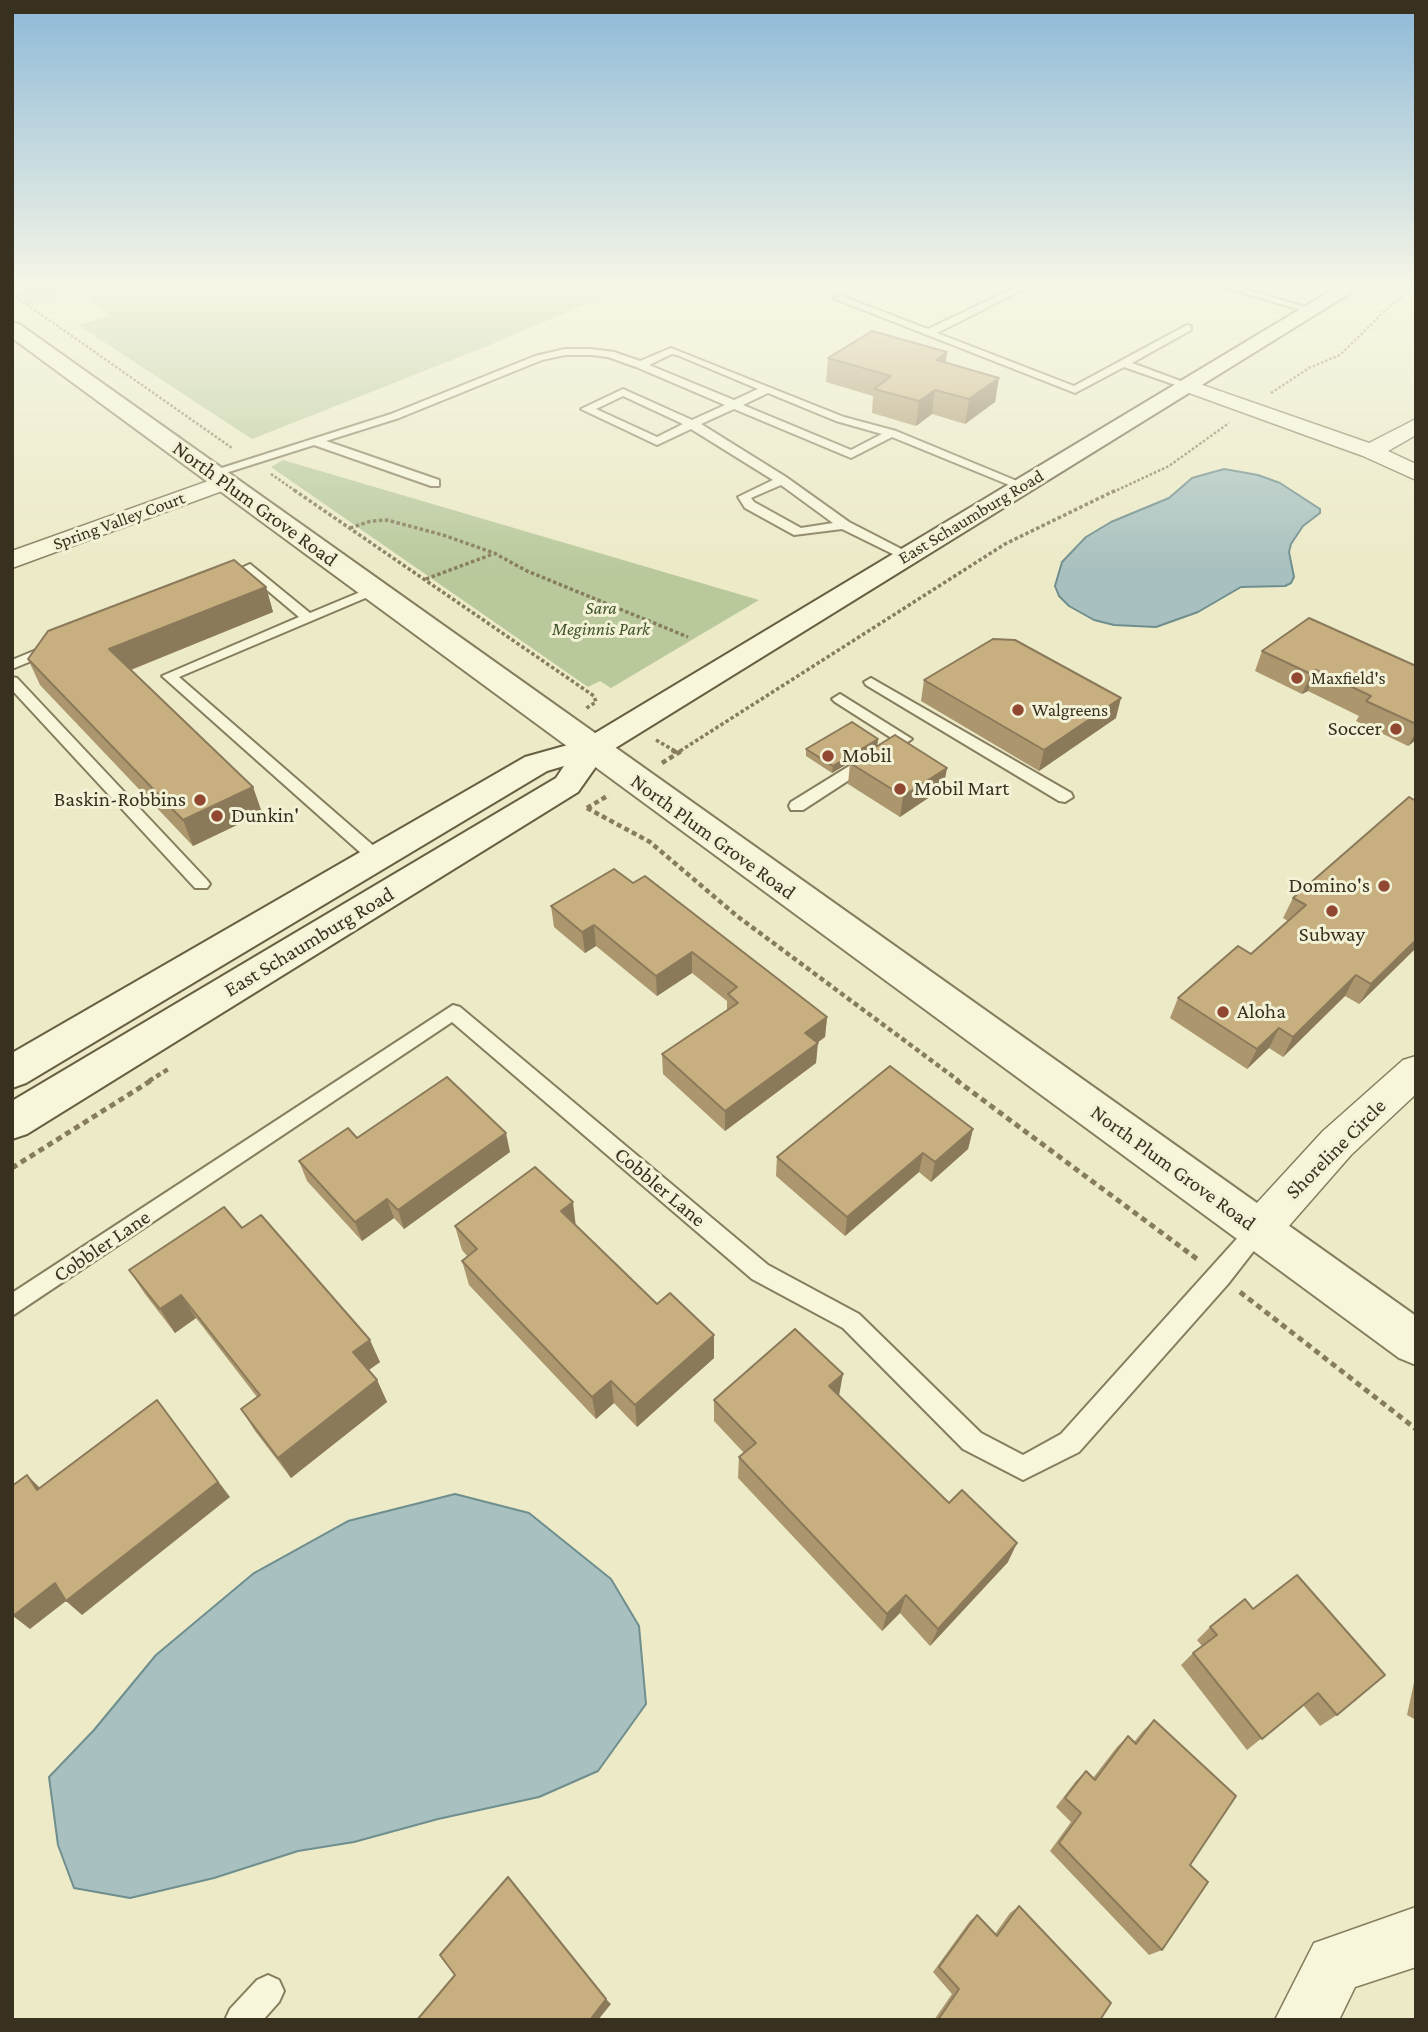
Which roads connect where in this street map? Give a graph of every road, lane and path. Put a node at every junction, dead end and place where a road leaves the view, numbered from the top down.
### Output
1 (86, 382) edge
2 (138, 382) edge
3 (480, 382) edge
4 (680, 382) edge
5 (750, 382) edge
6 (1054, 382) edge
7 (1091, 382) edge
8 (1176, 382) edge
9 (1195, 382) edge
10 (1289, 382) edge
11 (1188, 386) junction
12 (768, 389) junction
13 (734, 405) junction
14 (1250, 408) junction
15 (1414, 419) edge
16 (692, 424) junction
17 (892, 433) junction
18 (314, 441) junction
19 (1371, 452) junction
20 (252, 461) junction
21 (1416, 473) edge
22 (219, 478) junction
23 (782, 480) junction
24 (435, 483) dead end
25 (1023, 486) junction
26 (844, 526) junction
27 (350, 528) junction
28 (494, 553) junction
29 (908, 556) junction
30 (12, 559) edge
31 (425, 580) junction
32 (212, 583) edge
33 (375, 591) junction
34 (308, 618) junction
35 (688, 637) dead end
36 (62, 643) edge
37 (12, 665) edge
38 (12, 681) edge
39 (871, 682) dead end
40 (594, 696) dead end
41 (840, 699) dead end
42 (593, 748) junction
43 (679, 754) dead end
44 (1065, 797) dead end
45 (797, 806) dead end
46 (587, 808) dead end
47 (377, 858) junction
48 (201, 884) dead end
49 (1416, 1071) edge
50 (12, 1072) edge
51 (12, 1122) edge
52 (1259, 1230) junction
53 (1220, 1277) junction
54 (12, 1306) edge
55 (1416, 1343) edge
56 (1416, 1429) edge
57 (1416, 1937) edge
58 (268, 1991) dead end
59 (241, 2020) edge
60 (1306, 2020) edge

1 - 22 main road, North Plum Grove Road
2 - 20 path
3 - 18 lane
4 - 13 lane
5 - 12 lane
6 - 7 lane
8 - 11 lane
9 - 11 main road, East Schaumburg Road
10 - 14 path
11 - 14 street
11 - 25 main road, East Schaumburg Road
12 - 13 lane
12 - 17 lane
13 - 16 lane
13 - 17 lane
14 - 19 street
14 - 43 path
15 - 19 street
16 - 16 lane
16 - 23 lane
17 - 25 lane
18 - 20 lane
18 - 24 lane
19 - 21 street
20 - 22 lane
20 - 27 path
22 - 30 street, Spring Valley Court
22 - 33 main road, North Plum Grove Road
23 - 26 lane
23 - 26 lane
25 - 29 main road, East Schaumburg Road
26 - 29 lane
27 - 28 path
27 - 31 path
28 - 31 path
28 - 35 path
29 - 42 main road, East Schaumburg Road
31 - 40 path
32 - 34 lane
33 - 34 lane
33 - 42 main road, North Plum Grove Road
34 - 47 lane
36 - 37 lane
38 - 48 lane
39 - 44 lane
41 - 45 lane
42 - 47 main road, East Schaumburg Road
42 - 51 main road, East Schaumburg Road
42 - 52 main road, North Plum Grove Road
46 - 53 path
47 - 50 main road, East Schaumburg Road
49 - 52 street, Shoreline Circle
52 - 53 lane, Cobbler Lane
52 - 55 main road, North Plum Grove Road
53 - 54 lane, Cobbler Lane
53 - 56 path
57 - 60 street
58 - 59 lane

